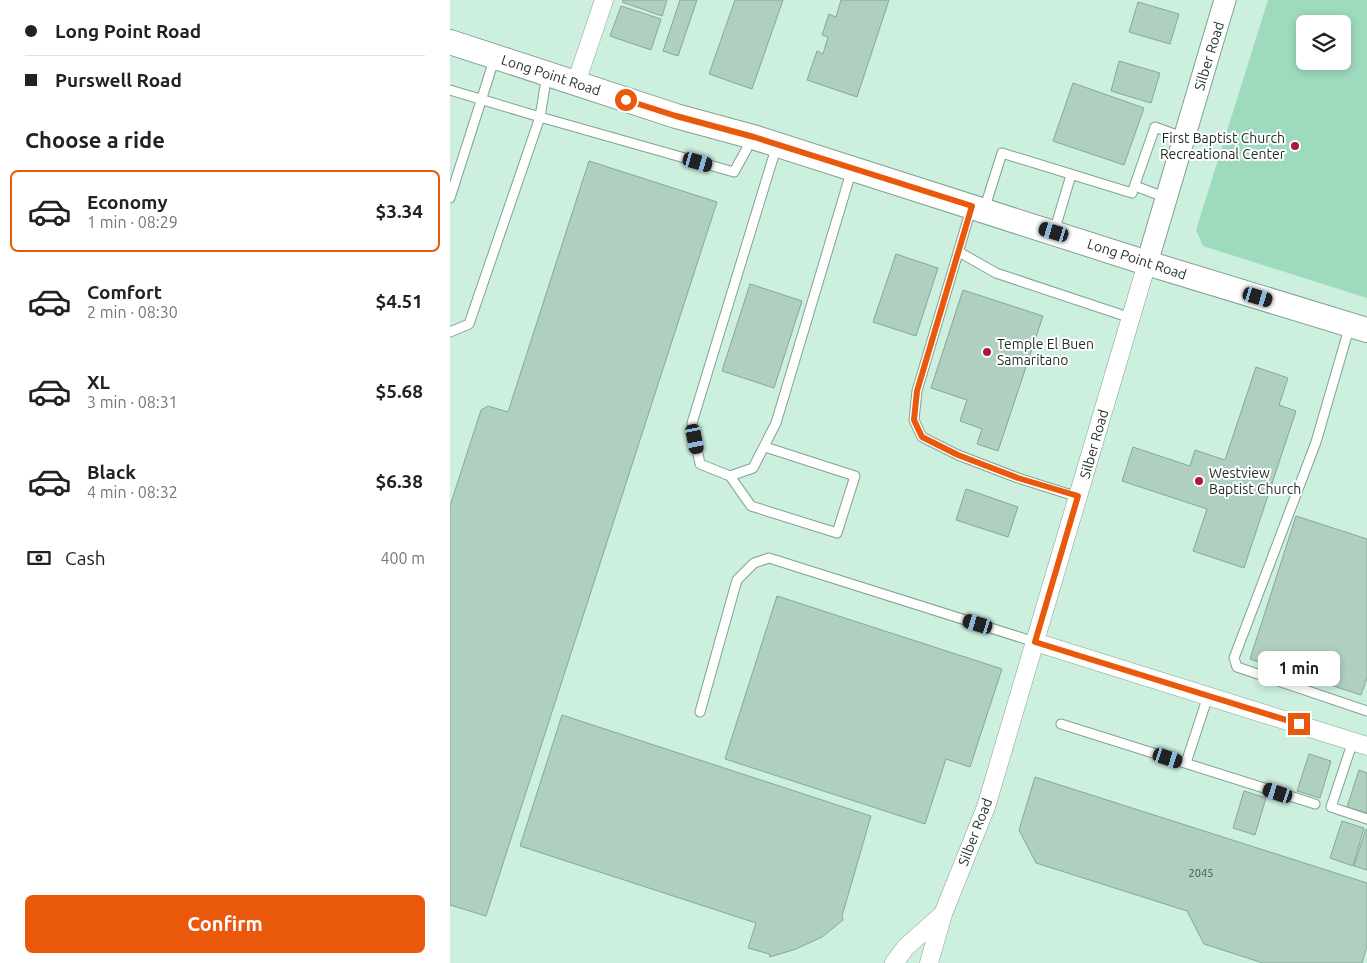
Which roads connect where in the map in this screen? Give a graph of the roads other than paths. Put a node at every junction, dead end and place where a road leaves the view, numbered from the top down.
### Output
1 (604, 0) edge
2 (1225, 0) edge
3 (450, 42) edge
4 (495, 56) junction
5 (547, 74) junction
6 (576, 83) junction
7 (450, 90) edge
8 (481, 100) junction
9 (540, 117) junction
10 (754, 137) junction
11 (1184, 138) junction
12 (777, 144) junction
13 (852, 168) junction
14 (1072, 175) junction
15 (1135, 186) junction
16 (450, 198) edge
17 (1166, 198) junction
18 (978, 208) junction
19 (1054, 232) junction
20 (959, 252) junction
21 (1147, 263) junction
22 (1131, 318) junction
23 (1359, 328) edge
24 (450, 332) edge
25 (764, 447) junction
26 (730, 476) junction
27 (1078, 496) junction
28 (1035, 642) junction
29 (1208, 696) junction
30 (1367, 711) edge
31 (700, 712) dead end
32 (1061, 724) dead end
33 (1360, 743) edge
34 (1186, 763) junction
35 (1315, 804) dead end
36 (1367, 819) edge
37 (943, 914) junction
38 (894, 963) edge
39 (929, 963) edge

1 - 6 street
2 - 11 street, Silber Road
3 - 4 main road, Long Point Road
4 - 5 main road, Long Point Road
4 - 8 lane
5 - 6 main road, Long Point Road
5 - 9 lane
6 - 10 main road, Long Point Road
7 - 8 lane
8 - 9 lane
8 - 16 lane
9 - 10 lane
9 - 24 lane
10 - 12 main road, Long Point Road
11 - 15 lane
11 - 17 street, Silber Road
12 - 13 main road, Long Point Road
12 - 26 lane
13 - 18 main road, Long Point Road
13 - 25 lane
14 - 15 lane
14 - 18 lane
14 - 19 lane
15 - 17 lane
17 - 21 street, Silber Road
18 - 19 main road, Long Point Road
18 - 20 lane
19 - 21 main road, Long Point Road
20 - 22 lane
20 - 27 lane
21 - 22 street, Silber Road
21 - 23 main road, Long Point Road
22 - 27 street, Silber Road
23 - 30 lane
25 - 26 lane
25 - 26 lane
27 - 28 street, Silber Road
28 - 29 street
28 - 31 lane
28 - 37 street, Silber Road
29 - 33 street
29 - 34 lane
32 - 34 lane
33 - 36 lane
34 - 35 lane
37 - 38 street, Silber Road
37 - 39 street, Silber Road

